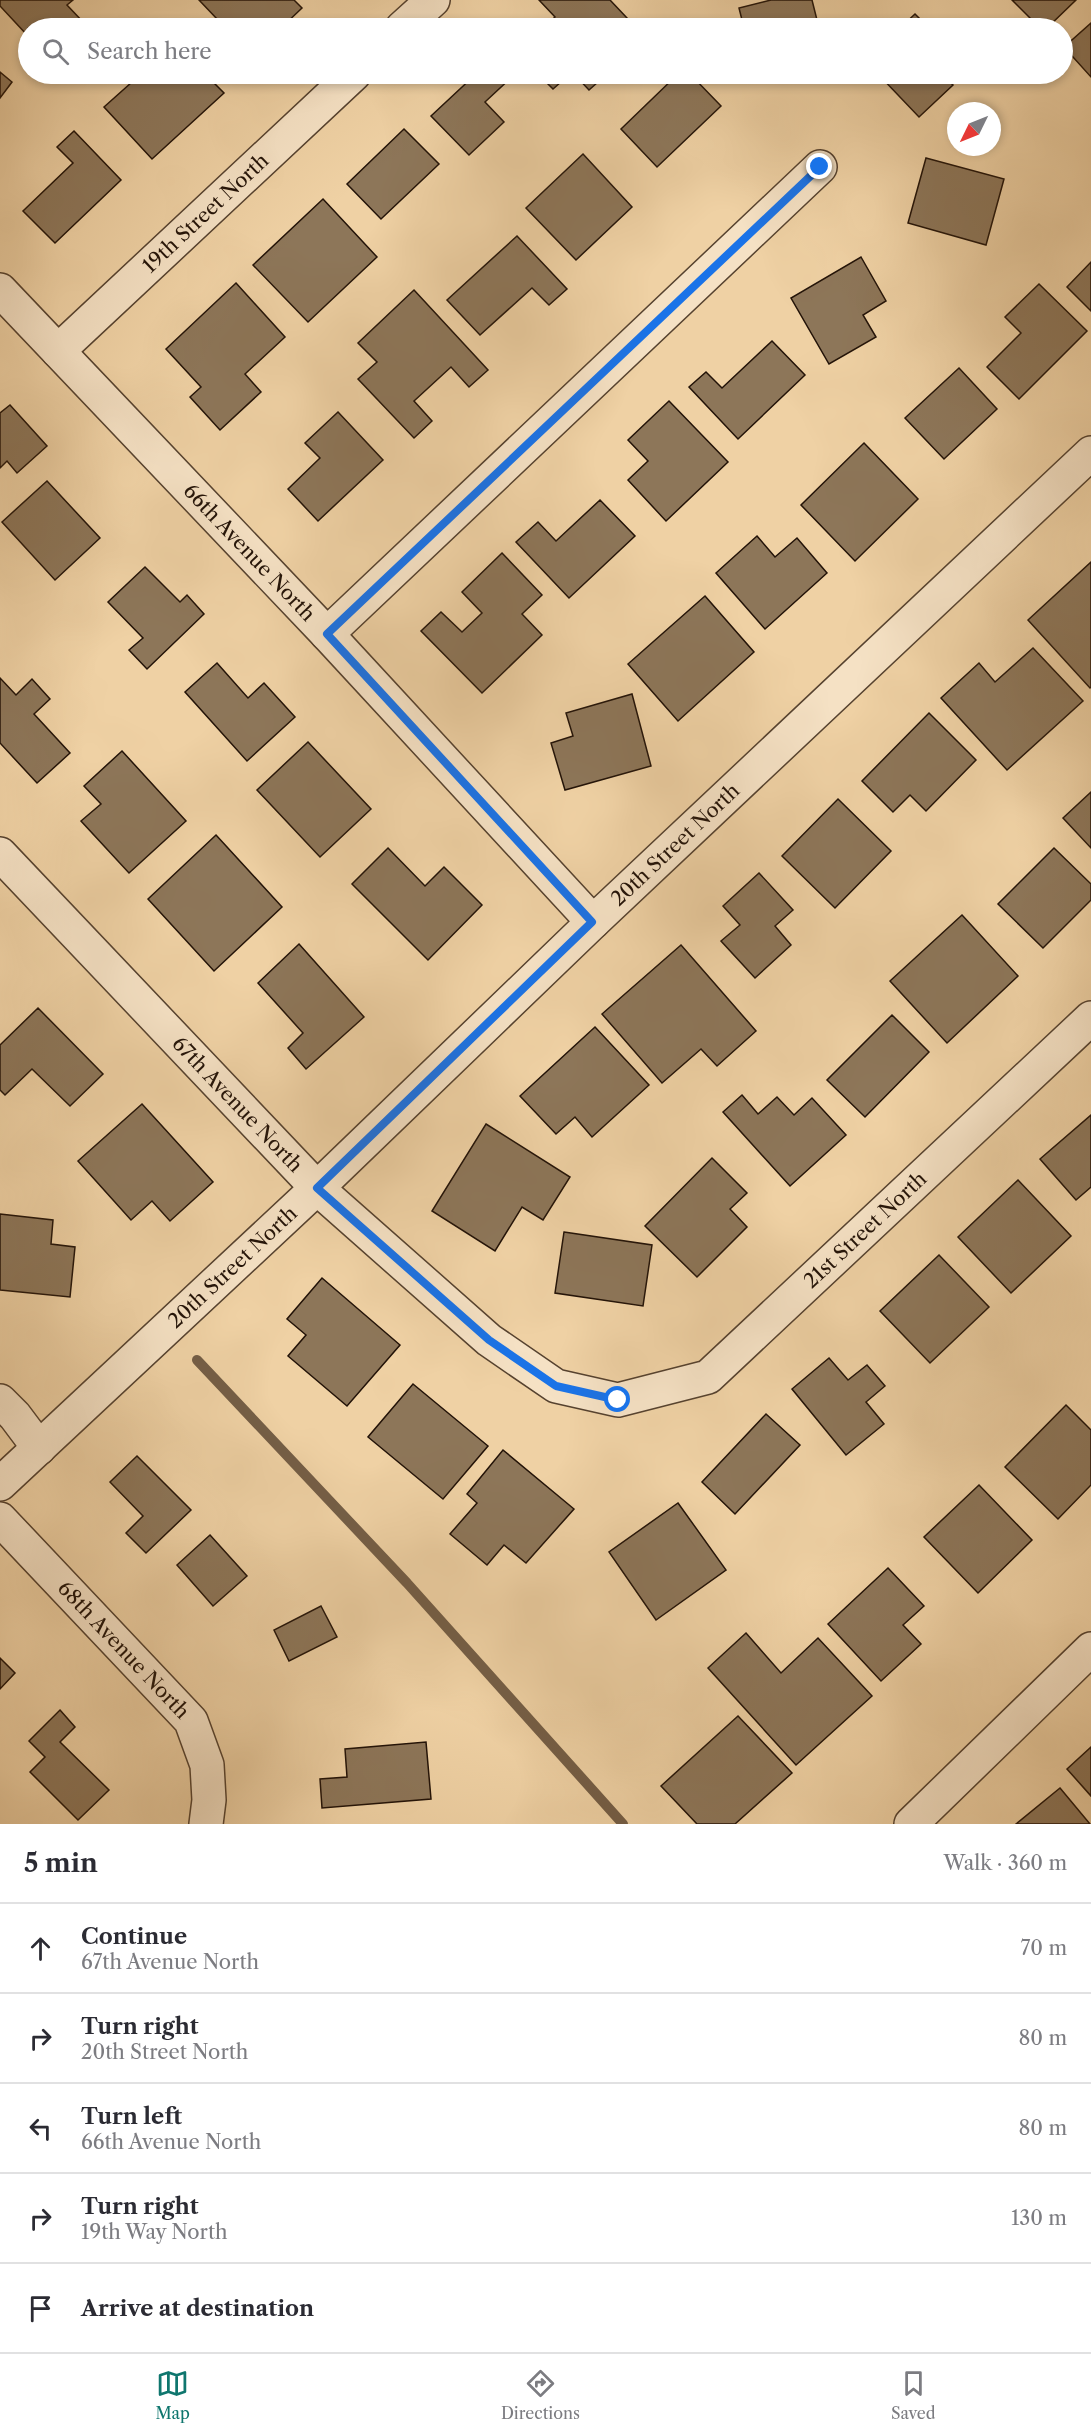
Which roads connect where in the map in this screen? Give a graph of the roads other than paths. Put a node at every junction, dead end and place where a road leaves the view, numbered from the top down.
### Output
1 (433, 0) edge
2 (413, 18) edge
3 (343, 84) edge
4 (820, 167) dead end
5 (0, 290) edge
6 (58, 351) junction
7 (1091, 453) edge
8 (327, 634) junction
9 (0, 854) edge
10 (592, 922) junction
11 (1091, 1018) edge
12 (317, 1188) junction
13 (618, 1400) joint
14 (0, 1401) edge
15 (39, 1448) junction
16 (0, 1484) edge
17 (0, 1519) edge
18 (1091, 1649) edge
19 (207, 1812) edge
20 (911, 1824) edge

1 - 2 street
3 - 6 street, 19th Street North
4 - 8 street
5 - 6 street, 66th Avenue North
6 - 8 street, 66th Avenue North
7 - 10 street, 20th Street North
8 - 10 street, 66th Avenue North
9 - 12 street, 67th Avenue North
10 - 12 street, 20th Street North
11 - 13 street, 21st Street North
12 - 13 street, 67th Avenue North
12 - 15 street, 20th Street North
14 - 15 street
15 - 16 street, 20th Street North
17 - 19 street, 68th Avenue North
18 - 20 street

